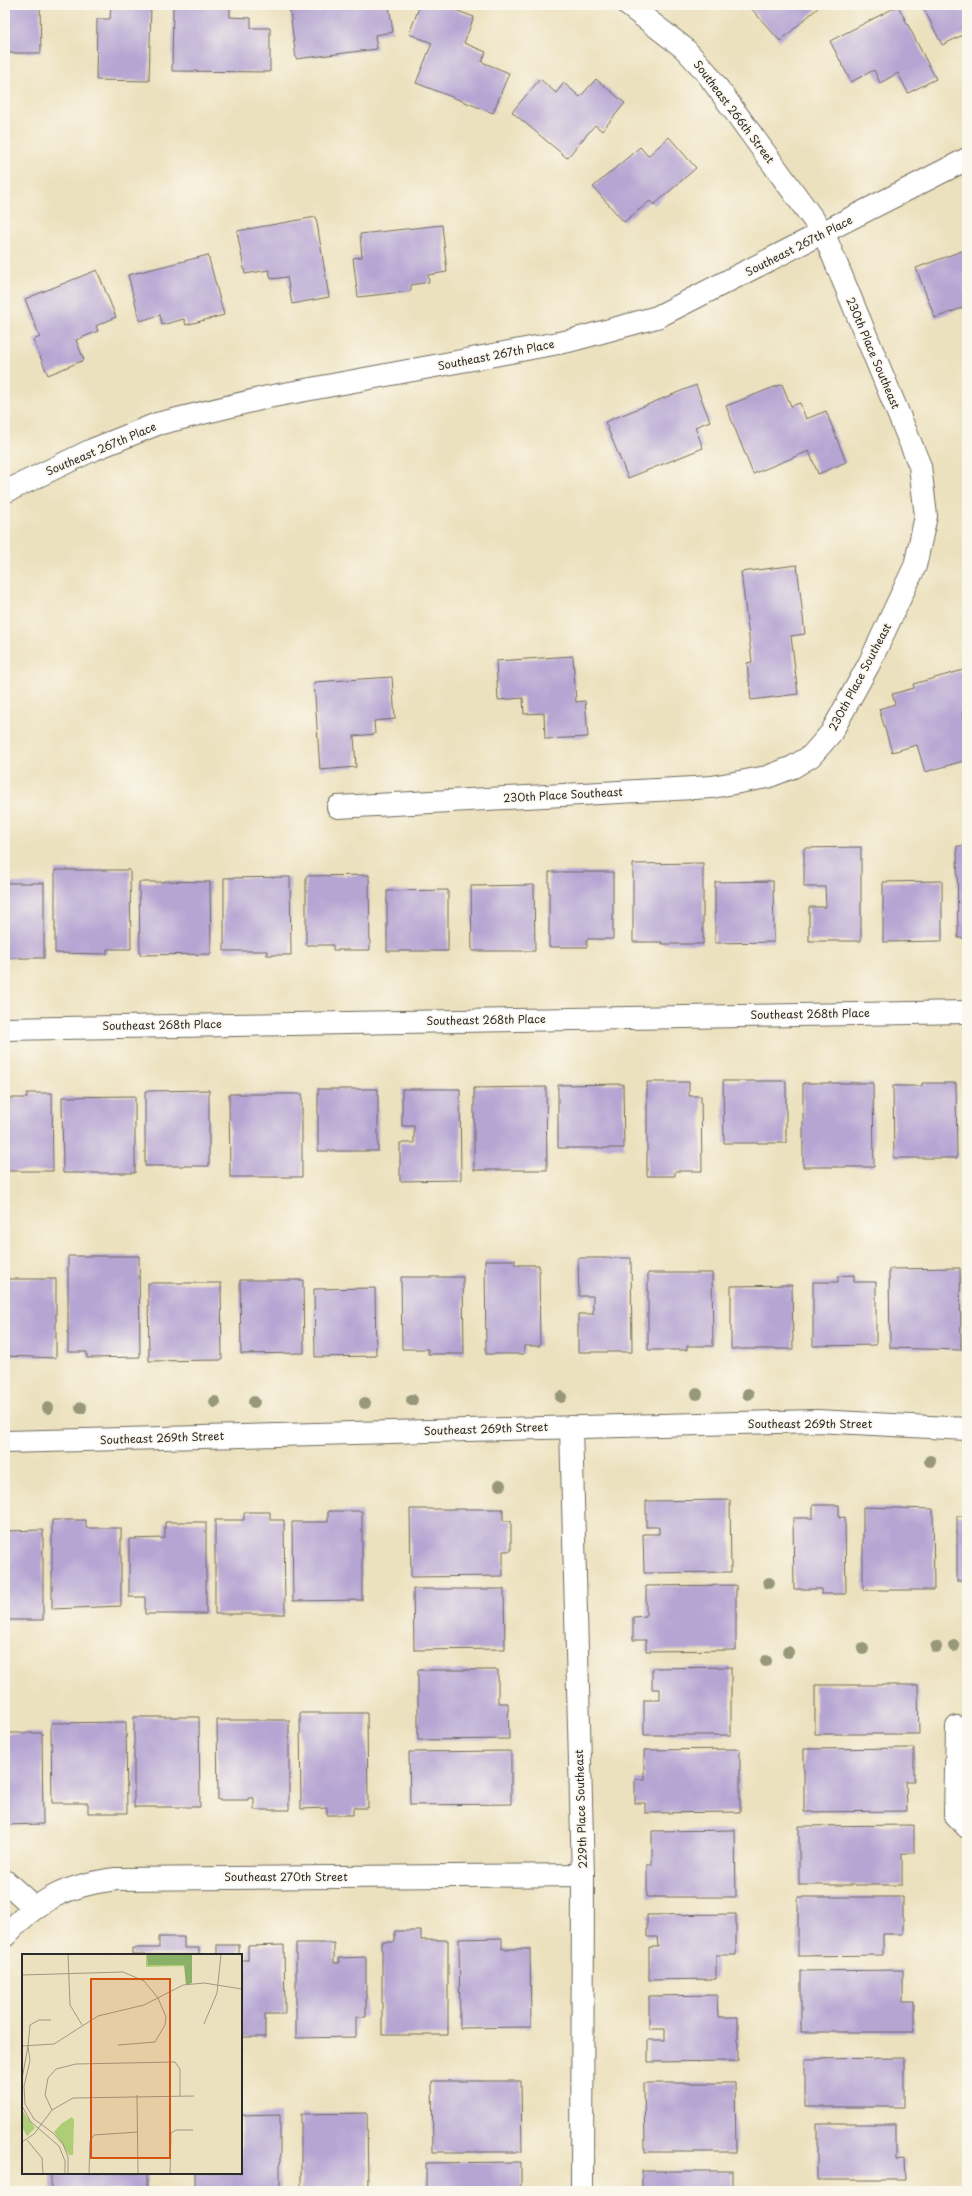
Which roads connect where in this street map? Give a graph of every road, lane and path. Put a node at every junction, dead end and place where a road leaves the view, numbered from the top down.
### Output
1 (628, 5) edge
2 (967, 159) edge
3 (824, 234) junction
4 (5, 492) edge
5 (338, 807) dead end
6 (967, 1012) edge
7 (5, 1029) edge
8 (571, 1427) junction
9 (967, 1429) edge
10 (5, 1442) edge
11 (957, 1727) dead end
12 (967, 1827) edge
13 (583, 1875) junction
14 (5, 1880) edge
15 (35, 1908) junction
16 (5, 1936) edge
17 (582, 2191) edge

1 - 3 street, Southeast 266th Street
2 - 3 street, Southeast 267th Place
3 - 4 street, Southeast 267th Place
3 - 5 street, 230th Place Southeast
6 - 7 street, Southeast 268th Place
8 - 9 street, Southeast 269th Street
8 - 10 street, Southeast 269th Street
8 - 13 street, 229th Place Southeast
11 - 12 street
13 - 15 street, Southeast 270th Street
13 - 17 street, 229th Place Southeast
14 - 15 street
15 - 16 street, Southeast 270th Street

